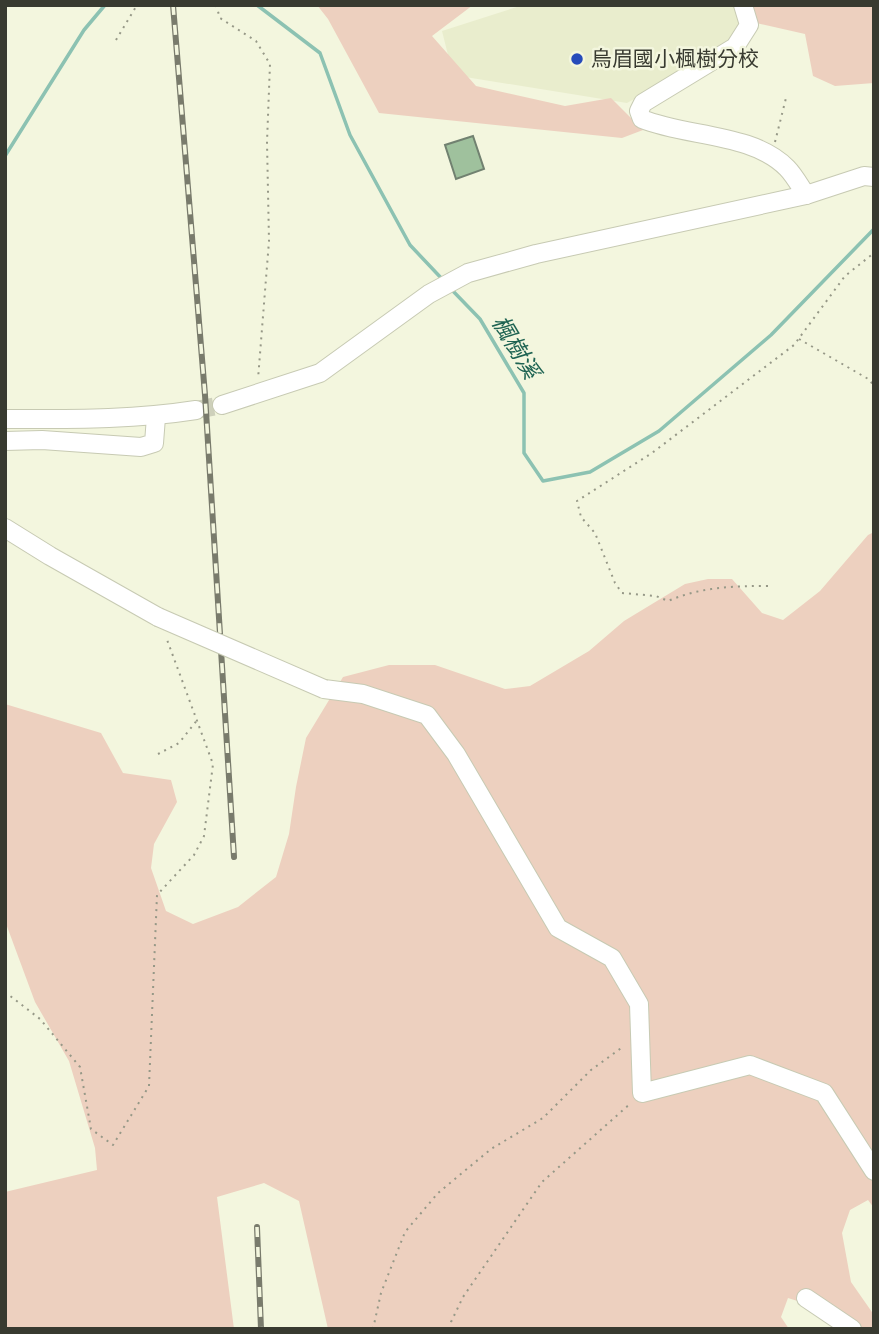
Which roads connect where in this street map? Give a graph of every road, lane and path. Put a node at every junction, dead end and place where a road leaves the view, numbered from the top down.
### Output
1 (137, 5) edge
2 (216, 5) edge
3 (743, 5) edge
4 (116, 40) dead end
5 (786, 98) dead end
6 (771, 156) junction
7 (874, 177) edge
8 (806, 195) junction
9 (874, 253) edge
10 (798, 339) junction
11 (874, 387) edge
12 (257, 394) junction
13 (222, 405) tunnel mouth
14 (196, 410) tunnel mouth
15 (156, 416) junction
16 (5, 419) edge
17 (5, 441) edge
18 (5, 528) edge
19 (768, 586) dead end
20 (158, 617) junction
21 (198, 719) junction
22 (158, 754) dead end
23 (5, 992) edge
24 (640, 1034) junction
25 (642, 1093) junction
26 (874, 1171) edge
27 (806, 1298) dead end
28 (373, 1329) edge
29 (450, 1329) edge
30 (852, 1329) edge

1 - 4 path
2 - 12 path
3 - 6 street
5 - 6 path
6 - 8 street
7 - 8 street
8 - 12 street
9 - 10 path
10 - 11 path
10 - 19 path
12 - 13 street
14 - 15 street
15 - 16 street
15 - 17 street
18 - 20 street
20 - 21 path
20 - 24 street, bridge
21 - 22 path
21 - 23 path
24 - 25 street
24 - 28 path
25 - 26 street
25 - 29 path
27 - 30 street

